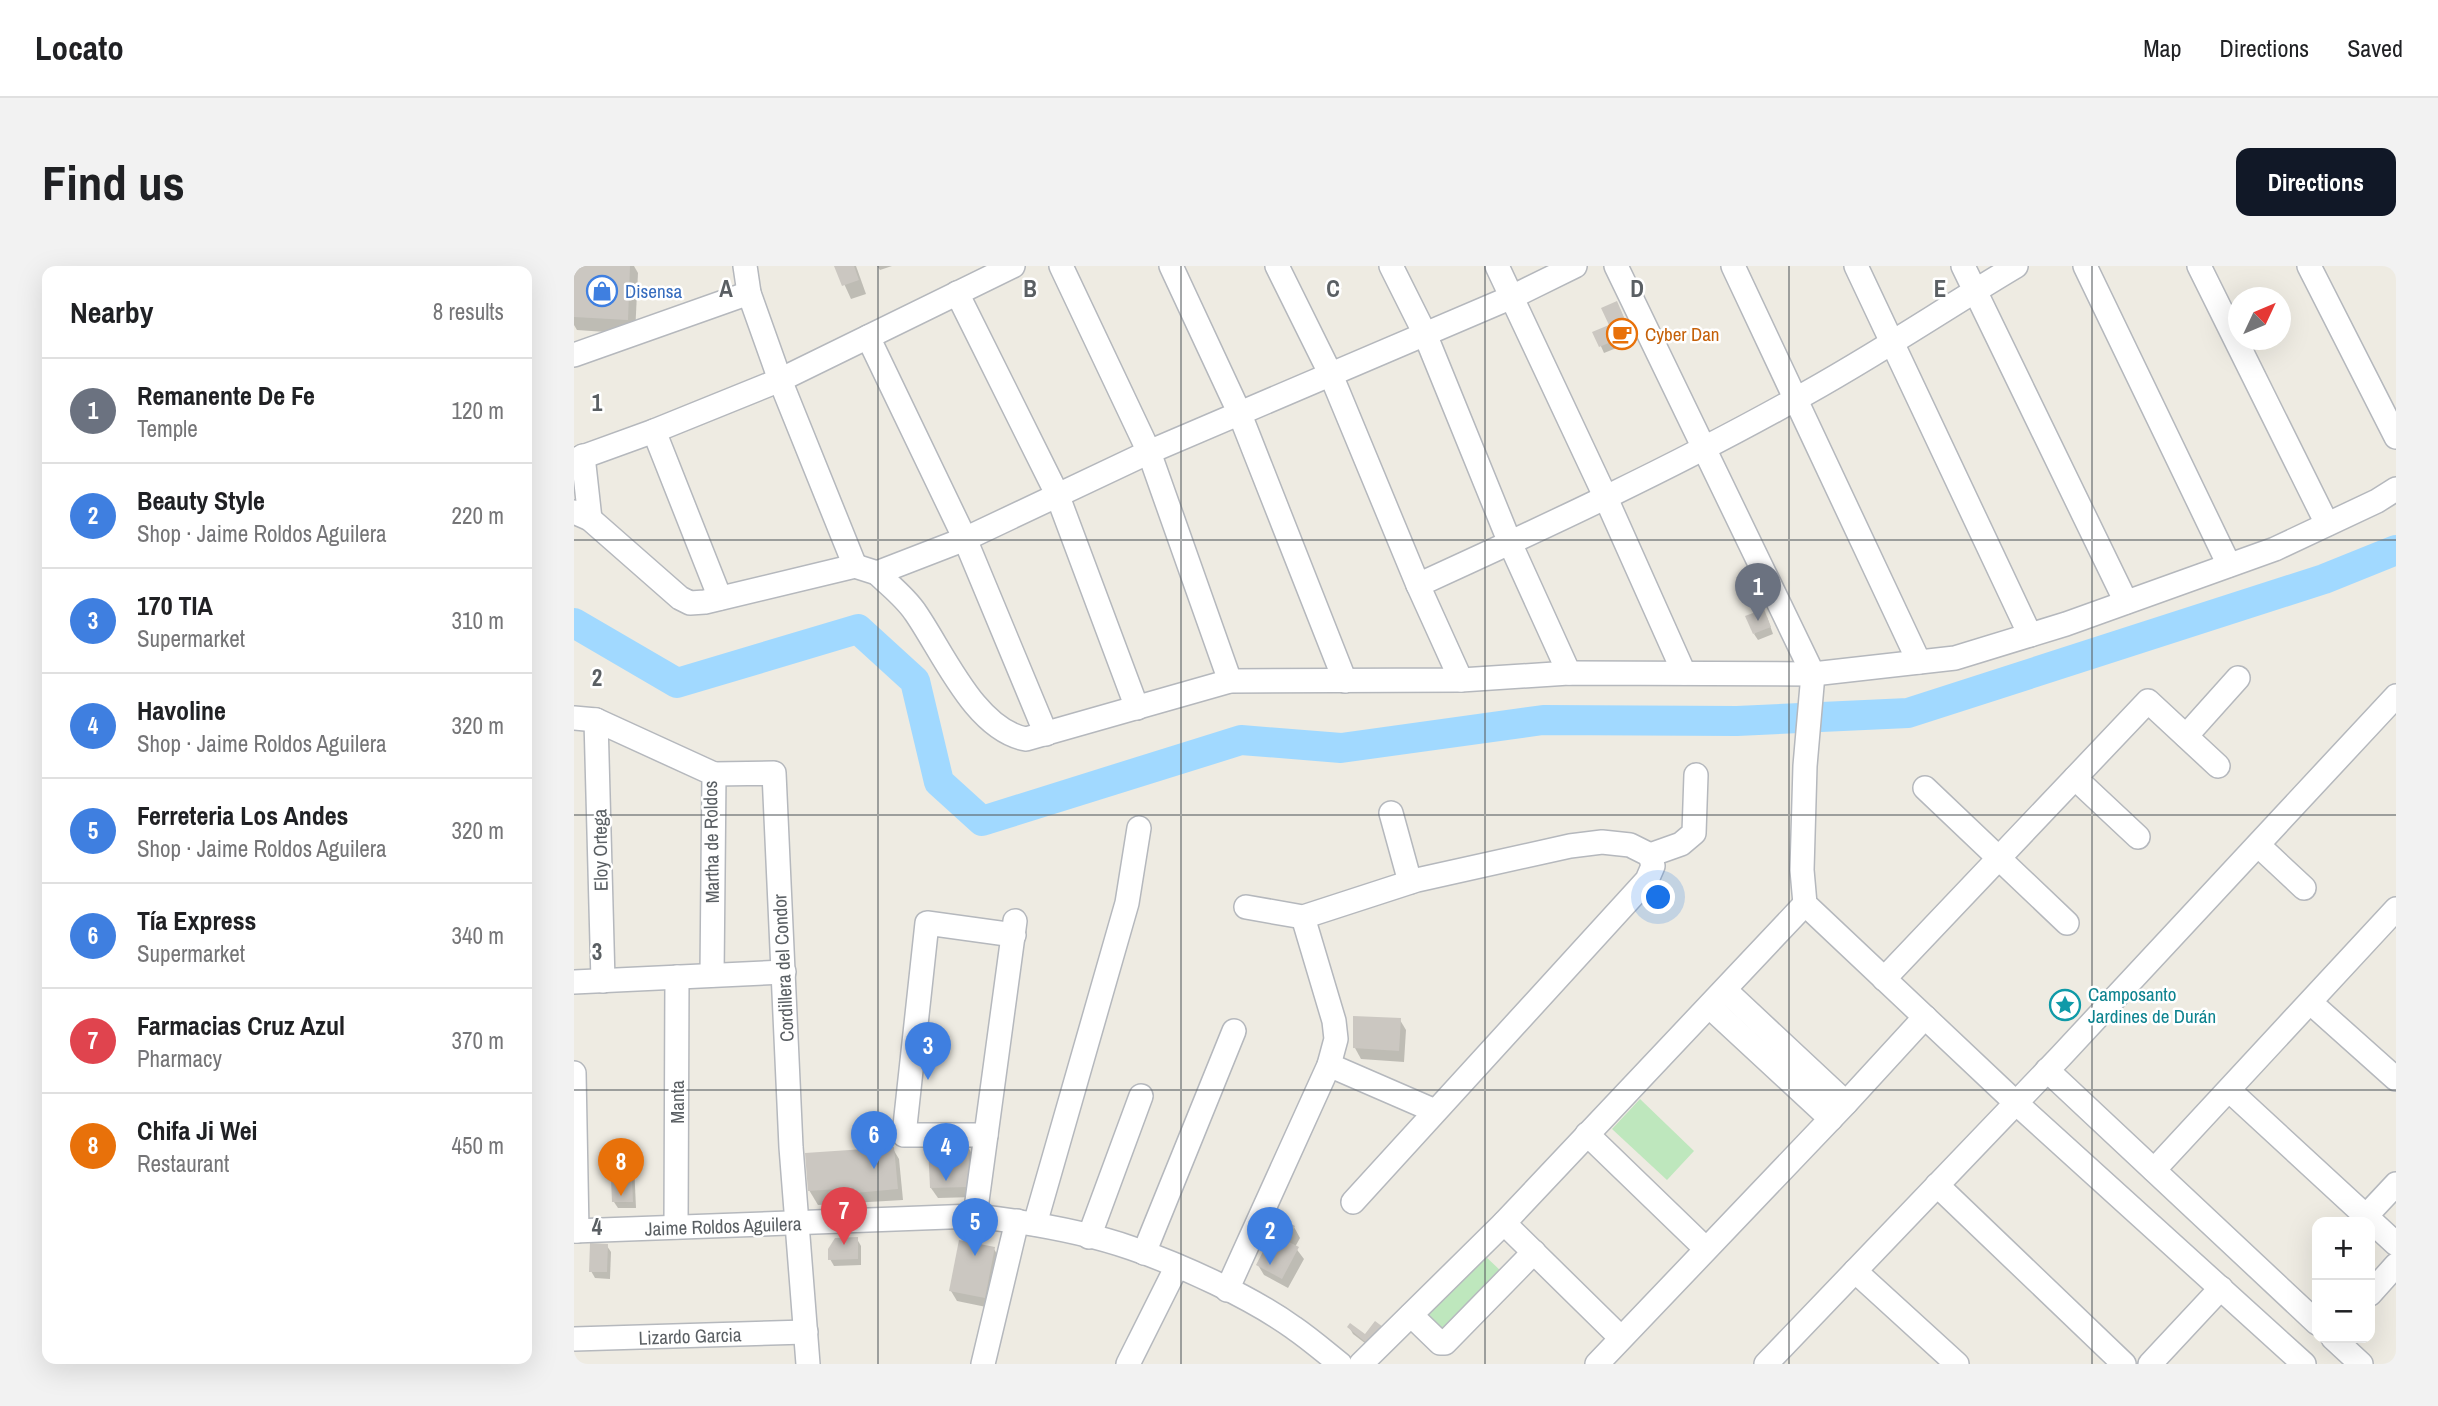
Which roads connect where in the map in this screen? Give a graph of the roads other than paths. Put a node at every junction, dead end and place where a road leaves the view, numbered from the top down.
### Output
1 (745, 266) edge
2 (1013, 266) edge
3 (1061, 266) edge
4 (1171, 266) edge
5 (1277, 266) edge
6 (1391, 266) edge
7 (1497, 266) edge
8 (1575, 266) edge
9 (1616, 266) edge
10 (1733, 266) edge
11 (1856, 266) edge
12 (1963, 266) edge
13 (2016, 266) edge
14 (2085, 266) edge
15 (2199, 266) edge
16 (2309, 266) edge
17 (1975, 291) junction
18 (749, 293) junction
19 (957, 293) junction
20 (1511, 297) junction
21 (1425, 334) junction
22 (868, 337) junction
23 (1891, 341) junction
24 (574, 355) edge
25 (1331, 374) junction
26 (780, 380) junction
27 (1796, 399) junction
28 (1239, 412) junction
29 (654, 431) junction
30 (2396, 437) edge
31 (1703, 449) junction
32 (1149, 452) junction
33 (579, 458) edge
34 (2396, 489) edge
35 (1057, 494) junction
36 (1605, 496) junction
37 (582, 515) edge
38 (2327, 524) junction
39 (965, 539) junction
40 (1510, 543) junction
41 (2229, 565) junction
42 (866, 569) junction
43 (1418, 585) junction
44 (720, 598) junction
45 (2126, 602) junction
46 (2029, 635) junction
47 (1919, 662) junction
48 (1569, 673) junction
49 (1684, 673) junction
50 (2238, 678) dead end
51 (1812, 679) junction
52 (1461, 680) junction
53 (1230, 681) junction
54 (1345, 681) junction
55 (2396, 696) edge
56 (1137, 708) junction
57 (585, 719) edge
58 (1046, 734) junction
59 (2186, 736) junction
60 (2218, 766) dead end
61 (714, 774) junction
62 (1696, 775) dead end
63 (2075, 778) junction
64 (1925, 788) dead end
65 (1391, 813) dead end
66 (1139, 828) dead end
67 (2138, 837) dead end
68 (2258, 845) junction
69 (1650, 855) junction
70 (1999, 859) junction
71 (1410, 882) junction
72 (2304, 888) dead end
73 (1805, 904) junction
74 (1247, 907) dead end
75 (1303, 916) junction
76 (2393, 918) edge
77 (2067, 923) dead end
78 (784, 972) junction
79 (712, 975) junction
80 (677, 977) junction
81 (1884, 979) junction
82 (603, 981) junction
83 (574, 982) edge
84 (1717, 999) junction
85 (2311, 1003) junction
86 (1925, 1017) junction
87 (1234, 1031) dead end
88 (1329, 1065) junction
89 (2048, 1070) junction
90 (574, 1073) edge
91 (2396, 1079) edge
92 (2229, 1090) junction
93 (1141, 1096) dead end
94 (2016, 1103) junction
95 (1434, 1111) junction
96 (1839, 1111) junction
97 (1587, 1134) junction
98 (986, 1135) junction
99 (2154, 1170) junction
100 (2396, 1184) edge
101 (1937, 1185) junction
102 (1353, 1202) dead end
103 (975, 1216) junction
104 (2366, 1216) junction
105 (1026, 1222) junction
106 (797, 1223) junction
107 (1504, 1223) junction
108 (676, 1227) junction
109 (576, 1231) edge
110 (1088, 1237) junction
111 (2396, 1244) edge
112 (1706, 1249) junction
113 (1534, 1252) junction
114 (1144, 1253) junction
115 (2396, 1265) edge
116 (1177, 1266) junction
117 (1855, 1271) junction
118 (2221, 1288) junction
119 (2375, 1288) edge
120 (1227, 1290) junction
121 (1411, 1315) junction
122 (2312, 1318) edge
123 (806, 1332) junction
124 (1621, 1338) junction
125 (574, 1339) edge
126 (2327, 1343) edge
127 (2338, 1343) edge
128 (1944, 1360) edge
129 (808, 1364) edge
130 (983, 1364) edge
131 (1128, 1364) edge
132 (1340, 1364) edge
133 (1361, 1364) edge
134 (1597, 1364) edge
135 (1766, 1364) edge
136 (2124, 1364) edge
137 (2150, 1364) edge
138 (2306, 1364) edge
139 (2361, 1364) edge

1 - 18 street
2 - 19 street
3 - 32 street
4 - 28 street
5 - 25 street
6 - 21 street
7 - 20 street
8 - 20 street
9 - 31 street
10 - 27 street
11 - 23 street
12 - 17 street
13 - 17 street
14 - 41 street
15 - 38 street
16 - 30 street
17 - 23 street
17 - 45 street
18 - 24 street
18 - 26 street
19 - 22 street
19 - 35 street
20 - 21 street
20 - 36 street
21 - 25 street
21 - 40 street
22 - 26 street
22 - 39 street
23 - 27 street
23 - 46 street
25 - 28 street
25 - 43 street
26 - 29 street
26 - 42 street
27 - 31 street
27 - 47 street
28 - 32 street
28 - 54 street
29 - 33 street
29 - 44 street
31 - 36 street
31 - 51 street
32 - 35 street
32 - 53 street
33 - 37 street
34 - 38 street
35 - 39 street
35 - 56 street
36 - 40 street
36 - 49 street
37 - 44 street
38 - 41 street
39 - 42 street
39 - 58 street
40 - 43 street
40 - 48 street
41 - 45 street
42 - 44 street
42 - 58 street
43 - 52 street
45 - 46 street
46 - 47 street
47 - 51 street
48 - 49 street
48 - 52 street
49 - 51 street
50 - 59 street
51 - 73 street
52 - 54 street
53 - 54 street
53 - 56 street
55 - 68 street
56 - 58 street
57 - 61 street, Martha de Roldos
57 - 82 street, Eloy Ortega
59 - 60 street
59 - 63 street
61 - 78 street, Cordillera del Condor
61 - 79 street, Martha de Roldos
62 - 69 street
63 - 67 street
63 - 70 street
64 - 70 street
65 - 71 street
66 - 105 street
68 - 72 street
68 - 89 street
69 - 71 street
69 - 95 street
70 - 77 street
70 - 81 street
71 - 75 street
73 - 81 street
73 - 84 street
74 - 75 street
75 - 88 street
76 - 85 street
78 - 79 street
78 - 106 street, Cordillera del Condor
79 - 80 street
80 - 82 street
80 - 108 street, Manta
81 - 86 street
82 - 83 street
84 - 96 street
84 - 97 street
85 - 91 street
85 - 92 street
86 - 94 street
86 - 96 street
87 - 114 street
88 - 95 street
88 - 120 street
89 - 94 street
89 - 99 street
90 - 109 street
92 - 99 street
92 - 104 street
93 - 110 street
94 - 101 street
94 - 118 street
95 - 102 street
96 - 112 street
97 - 107 street
97 - 112 street
98 - 98 street
98 - 103 street
99 - 122 street
100 - 104 street
101 - 117 street
101 - 136 street
103 - 105 street, Jaime Roldos Aguilera
103 - 106 street, Jaime Roldos Aguilera
104 - 111 street
105 - 110 street, Jaime Roldos Aguilera
105 - 130 street
106 - 108 street, Jaime Roldos Aguilera
106 - 123 street, Cordillera del Condor
107 - 113 street
107 - 121 street
108 - 109 street, Jaime Roldos Aguilera
110 - 114 street, Jaime Roldos Aguilera
112 - 124 street
113 - 121 street
113 - 124 street
114 - 116 street, Jaime Roldos Aguilera
115 - 119 street
116 - 120 street, Jaime Roldos Aguilera
116 - 131 street
117 - 128 street
117 - 135 street
118 - 137 street
118 - 138 street
120 - 132 street, Jaime Roldos Aguilera
121 - 133 street
123 - 125 street, Lizardo Garcia
123 - 129 street, Cordillera del Condor
124 - 134 street
126 - 138 street
127 - 139 street

